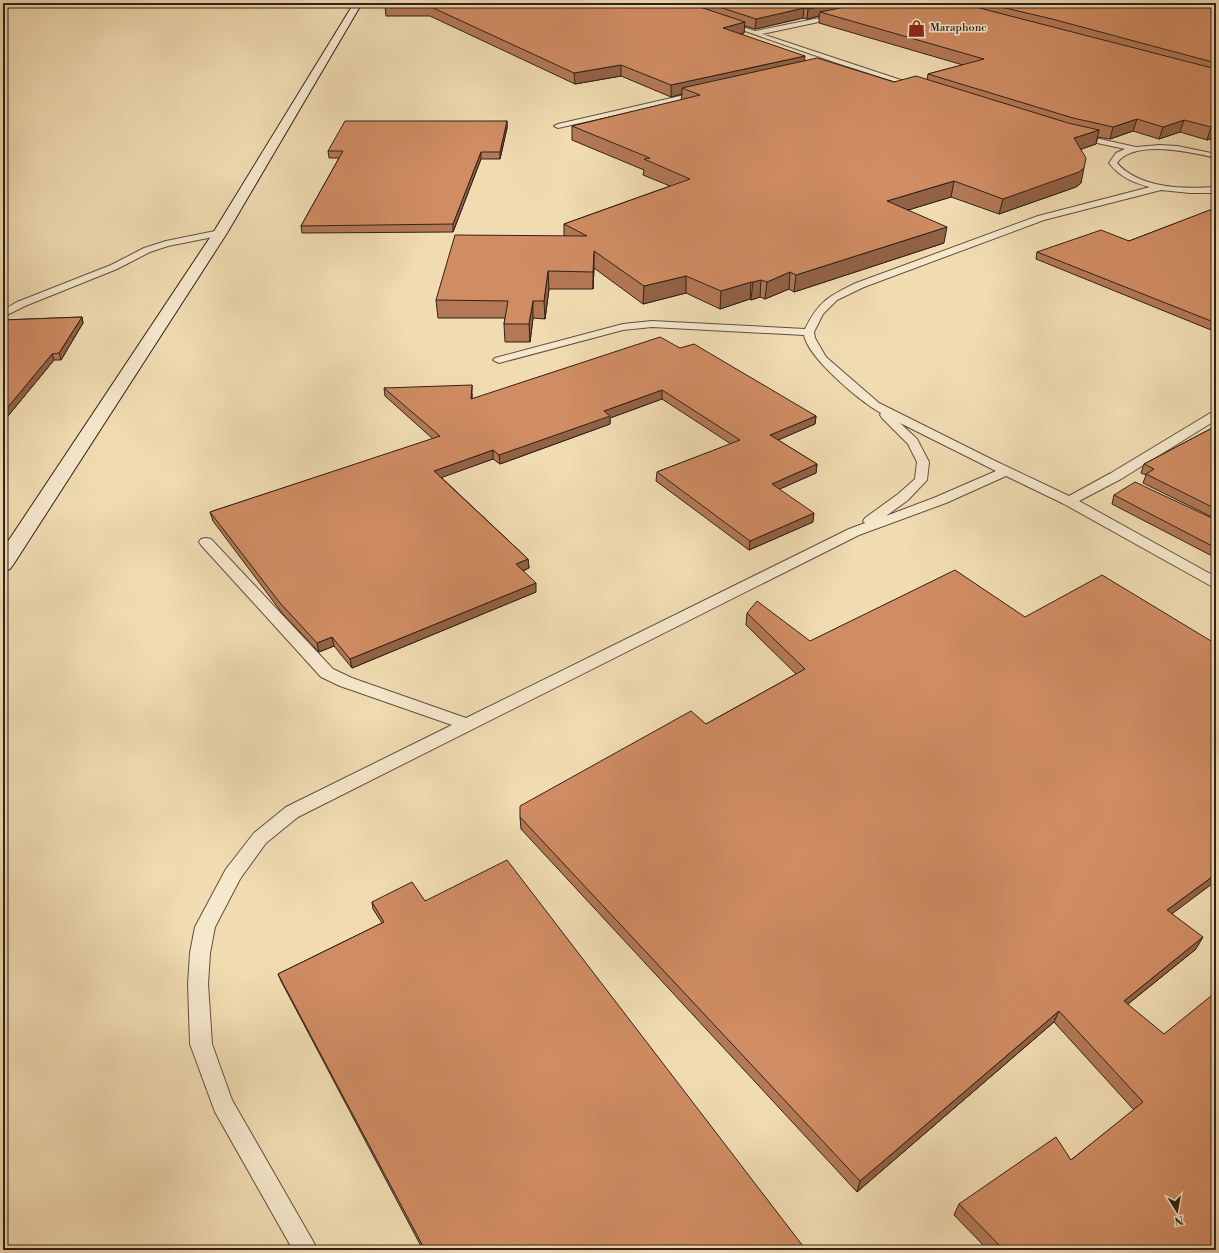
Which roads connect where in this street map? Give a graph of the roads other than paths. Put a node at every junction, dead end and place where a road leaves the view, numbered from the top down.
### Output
1 (358, 3) edge
2 (847, 14) edge
3 (717, 20) edge
4 (754, 33) junction
5 (839, 62) junction
6 (824, 66) edge
7 (923, 88) edge
8 (710, 92) edge
9 (558, 126) dead end
10 (1216, 147) edge
11 (1135, 149) junction
12 (1195, 151) junction
13 (1108, 154) junction
14 (1216, 156) edge
15 (1123, 186) junction
16 (1162, 187) junction
17 (1216, 190) edge
18 (220, 233) junction
19 (3, 314) edge
20 (809, 332) junction
21 (499, 360) dead end
22 (875, 404) junction
23 (1216, 415) edge
24 (1007, 471) junction
25 (1116, 476) junction
26 (1131, 483) edge
27 (1069, 501) junction
28 (854, 532) junction
29 (206, 542) dead end
30 (3, 565) edge
31 (1216, 583) edge
32 (466, 724) junction
33 (306, 1250) edge

1 - 18 main road
2 - 4 lane
3 - 4 lane
4 - 5 lane
5 - 6 lane
5 - 7 lane
8 - 9 lane
10 - 12 lane
11 - 12 lane
11 - 13 lane
11 - 13 lane
12 - 14 lane
13 - 15 lane
15 - 16 lane
15 - 16 lane
15 - 20 lane
16 - 17 lane
18 - 19 lane
18 - 30 main road
20 - 21 lane
20 - 22 lane
22 - 24 lane
22 - 28 lane
23 - 25 lane
24 - 27 lane
24 - 28 lane
25 - 26 lane
25 - 27 lane
27 - 31 lane
28 - 32 lane
29 - 32 lane
32 - 33 lane

